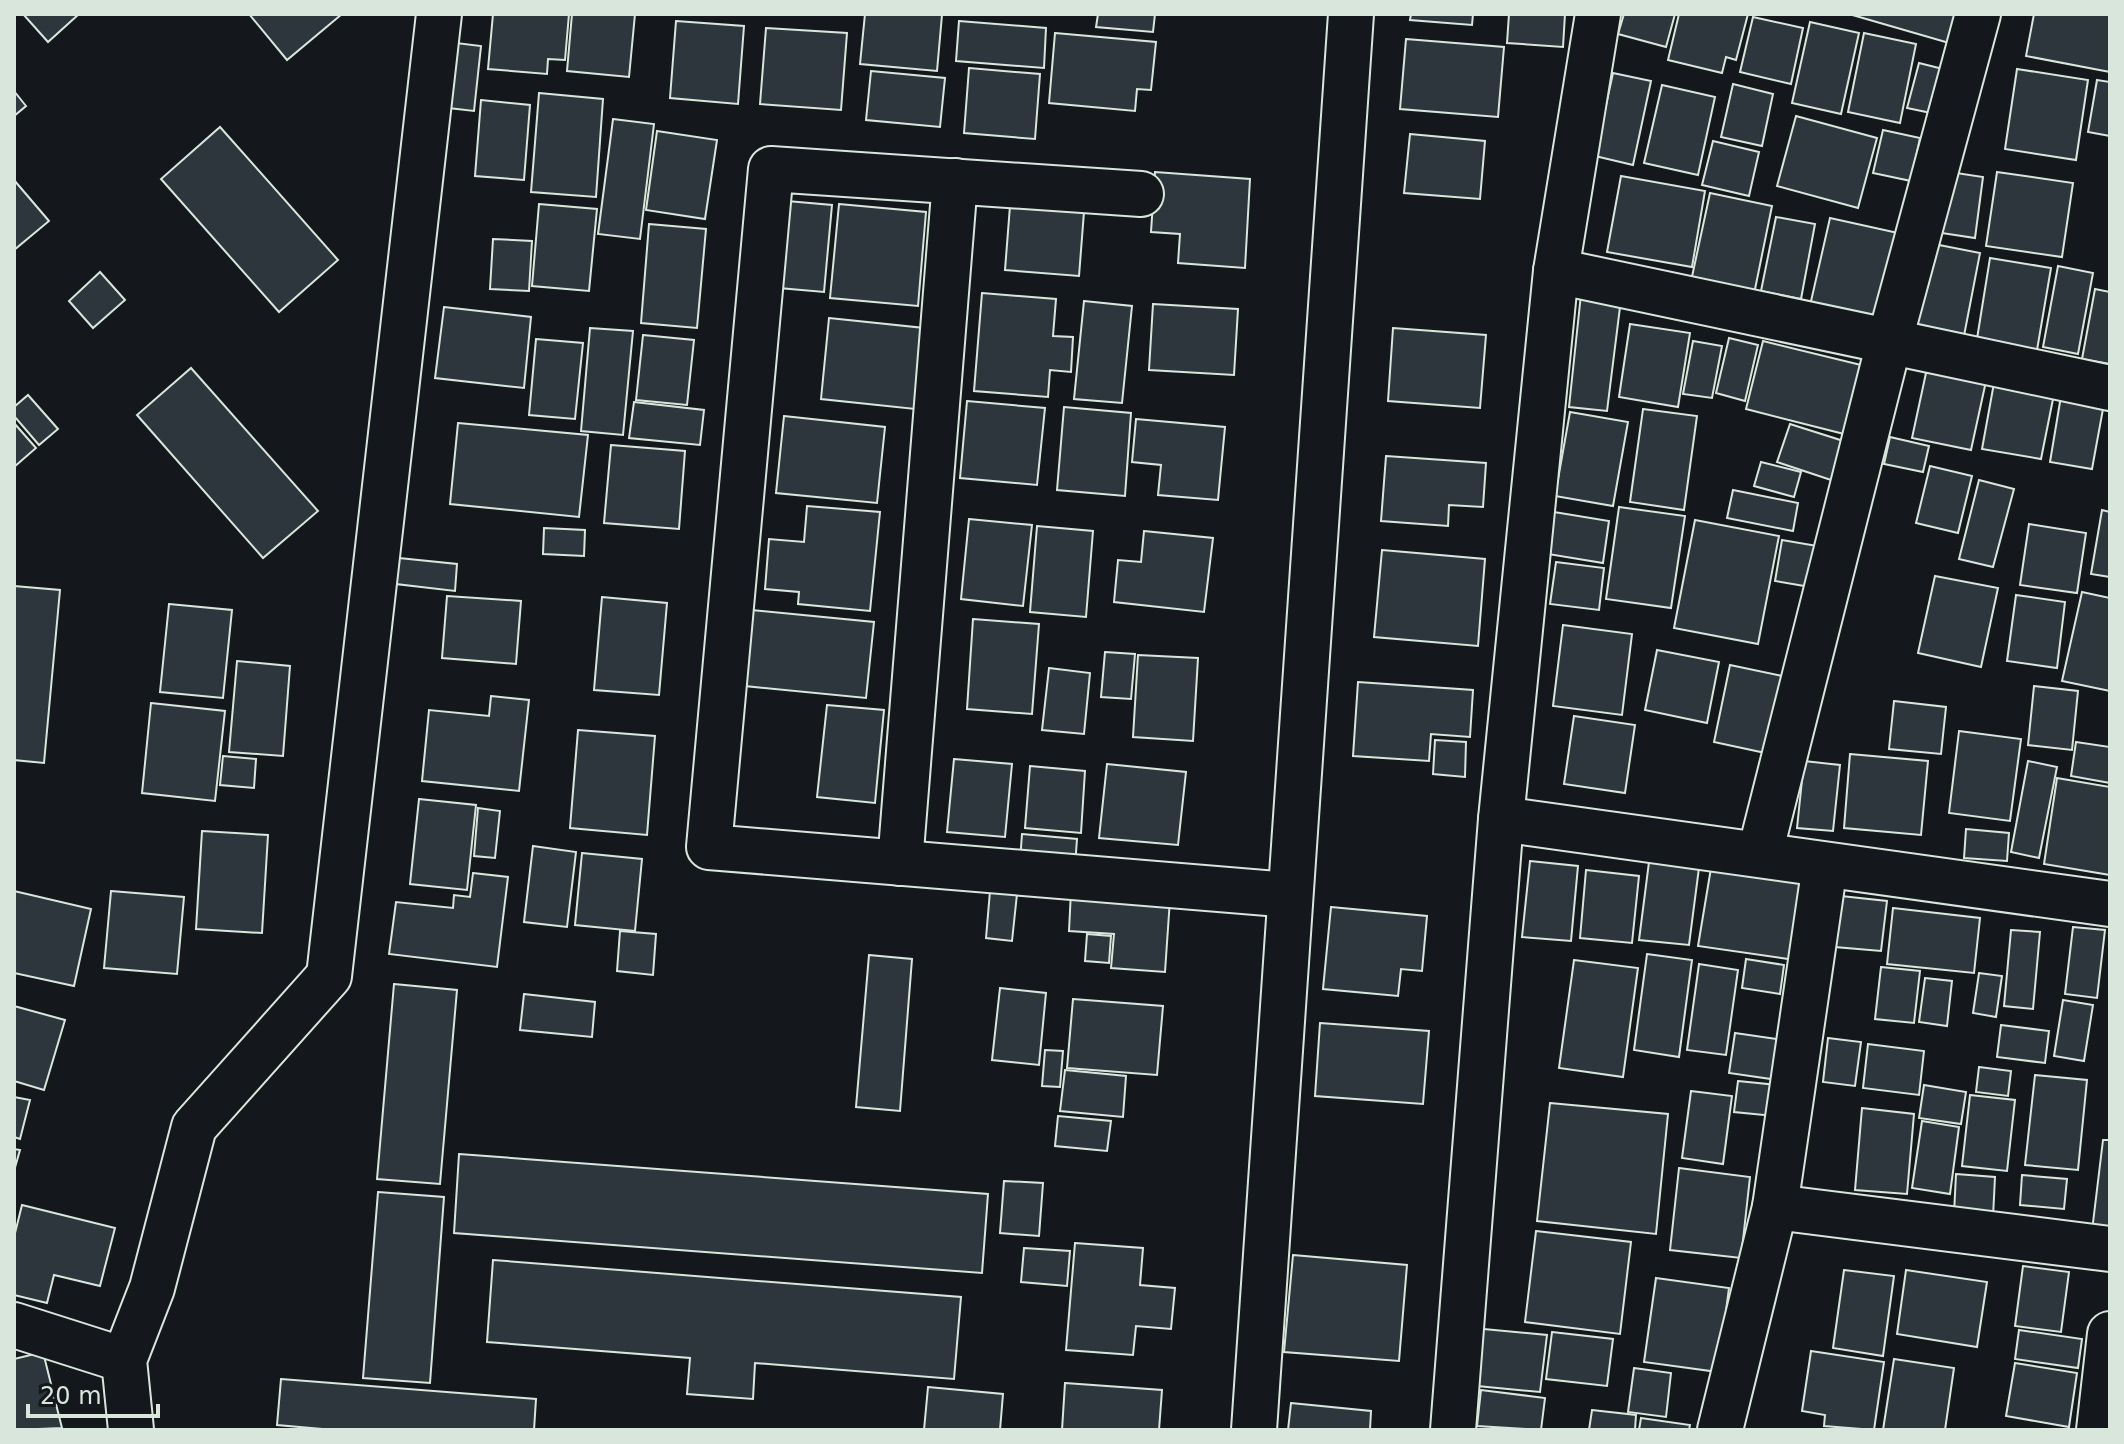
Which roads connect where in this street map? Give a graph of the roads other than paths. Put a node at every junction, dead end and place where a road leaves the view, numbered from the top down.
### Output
1 (439, 14) edge
2 (1351, 14) edge
3 (1598, 14) edge
4 (1978, 14) edge
5 (955, 181) junction
6 (1141, 194) dead end
7 (1556, 271) junction
8 (1889, 343) junction
9 (2110, 388) edge
10 (1501, 819) junction
11 (1760, 853) junction
12 (900, 863) junction
13 (1825, 865) junction
14 (1290, 895) junction
15 (2110, 904) edge
16 (1775, 1207) junction
17 (2110, 1249) edge
18 (14, 1325) edge
19 (2110, 1334) edge
20 (124, 1360) junction
21 (131, 1430) edge
22 (1254, 1430) edge
23 (1453, 1430) edge
24 (1720, 1430) edge
25 (2099, 1430) edge

1 - 20 street
2 - 14 street
3 - 7 street
4 - 8 street
5 - 6 street
5 - 12 street
5 - 12 street
7 - 8 street
7 - 10 street
8 - 9 street
8 - 11 street
10 - 11 street
10 - 23 street
11 - 13 street
12 - 14 street
13 - 15 street
13 - 16 street
14 - 22 street
16 - 17 street
16 - 24 street
18 - 20 street
19 - 25 street
20 - 21 street

